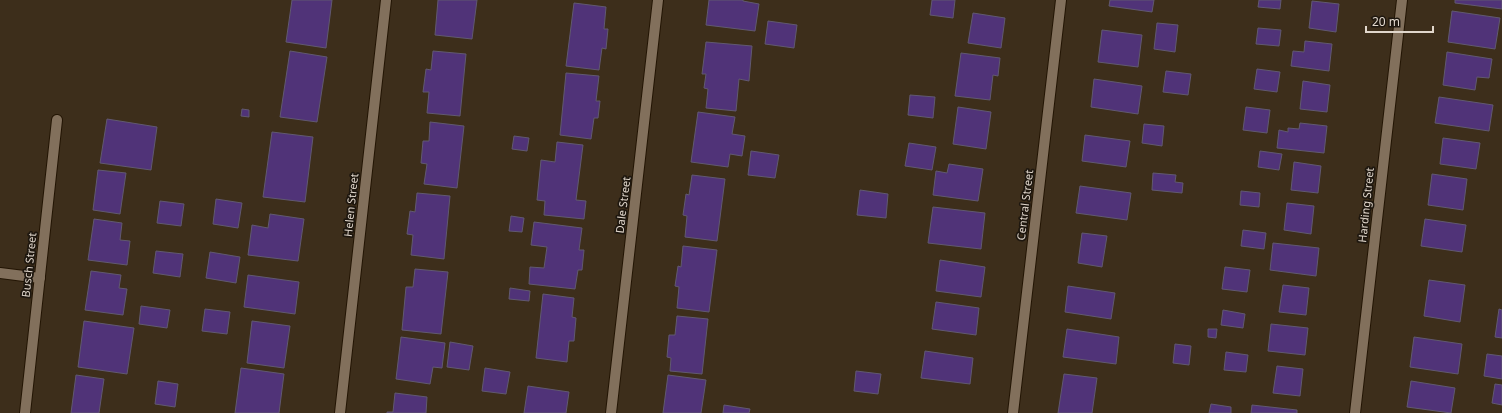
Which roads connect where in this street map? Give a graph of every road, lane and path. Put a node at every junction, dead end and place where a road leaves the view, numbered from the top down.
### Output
1 (386, 0) edge
2 (658, 0) edge
3 (1061, 0) edge
4 (1402, 0) edge
5 (57, 120) dead end
6 (0, 273) edge
7 (40, 278) junction
8 (25, 413) edge
9 (340, 413) edge
10 (611, 413) edge
11 (1013, 413) edge
12 (1354, 413) edge

1 - 9 street, Helen Street
2 - 10 street, Dale Street
3 - 11 street, Central Street
4 - 12 street, Harding Street
5 - 7 street, Busch Street
6 - 7 street
7 - 8 street, Busch Street

